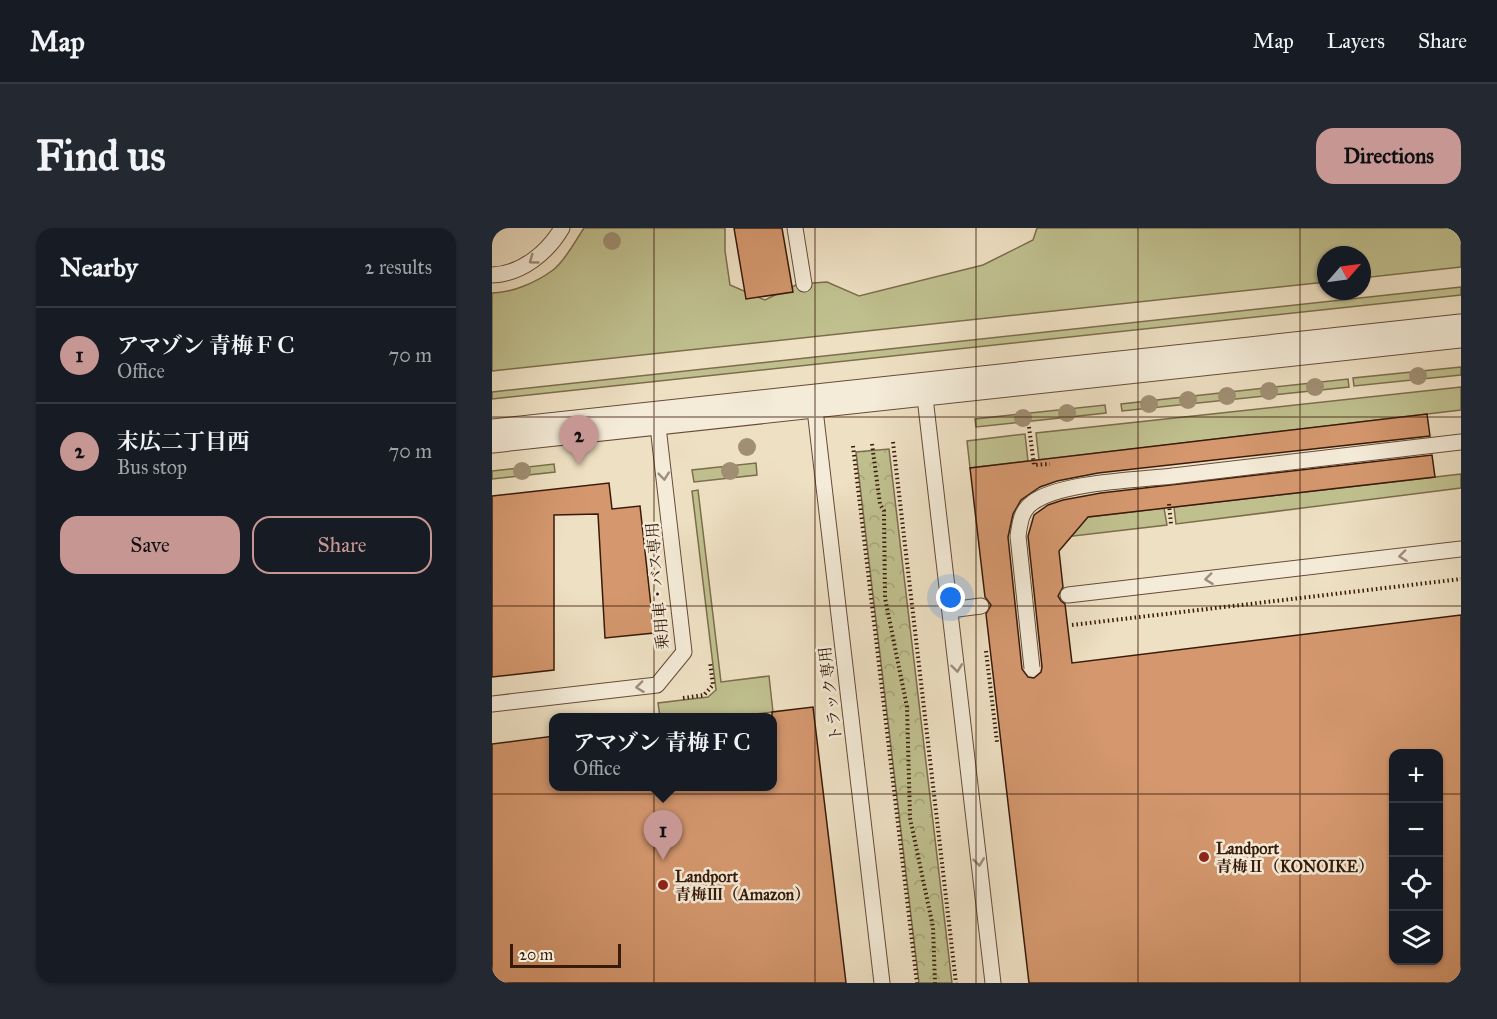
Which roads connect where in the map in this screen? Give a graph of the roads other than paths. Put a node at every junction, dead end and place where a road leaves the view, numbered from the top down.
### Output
1 (562, 228) edge
2 (795, 228) edge
3 (492, 275) edge
4 (804, 284) dead end
5 (1461, 331) edge
6 (924, 389) junction
7 (814, 401) junction
8 (657, 418) junction
9 (492, 435) edge
10 (1461, 442) edge
11 (1461, 549) edge
12 (1068, 596) dead end
13 (981, 606) dead end
14 (950, 610) junction
15 (1032, 668) dead end
16 (492, 704) edge
17 (882, 983) edge
18 (993, 983) edge

1 -> 3 lane
2 - 4 lane
5 - 6 street
6 - 7 street
6 - 14 lane
7 - 8 street
7 - 17 lane, トラック専用
8 - 9 street
8 -> 16 lane, 乗用車・バス専用
10 - 15 lane, bridge
11 -> 12 lane
13 - 14 lane
14 -> 18 lane

